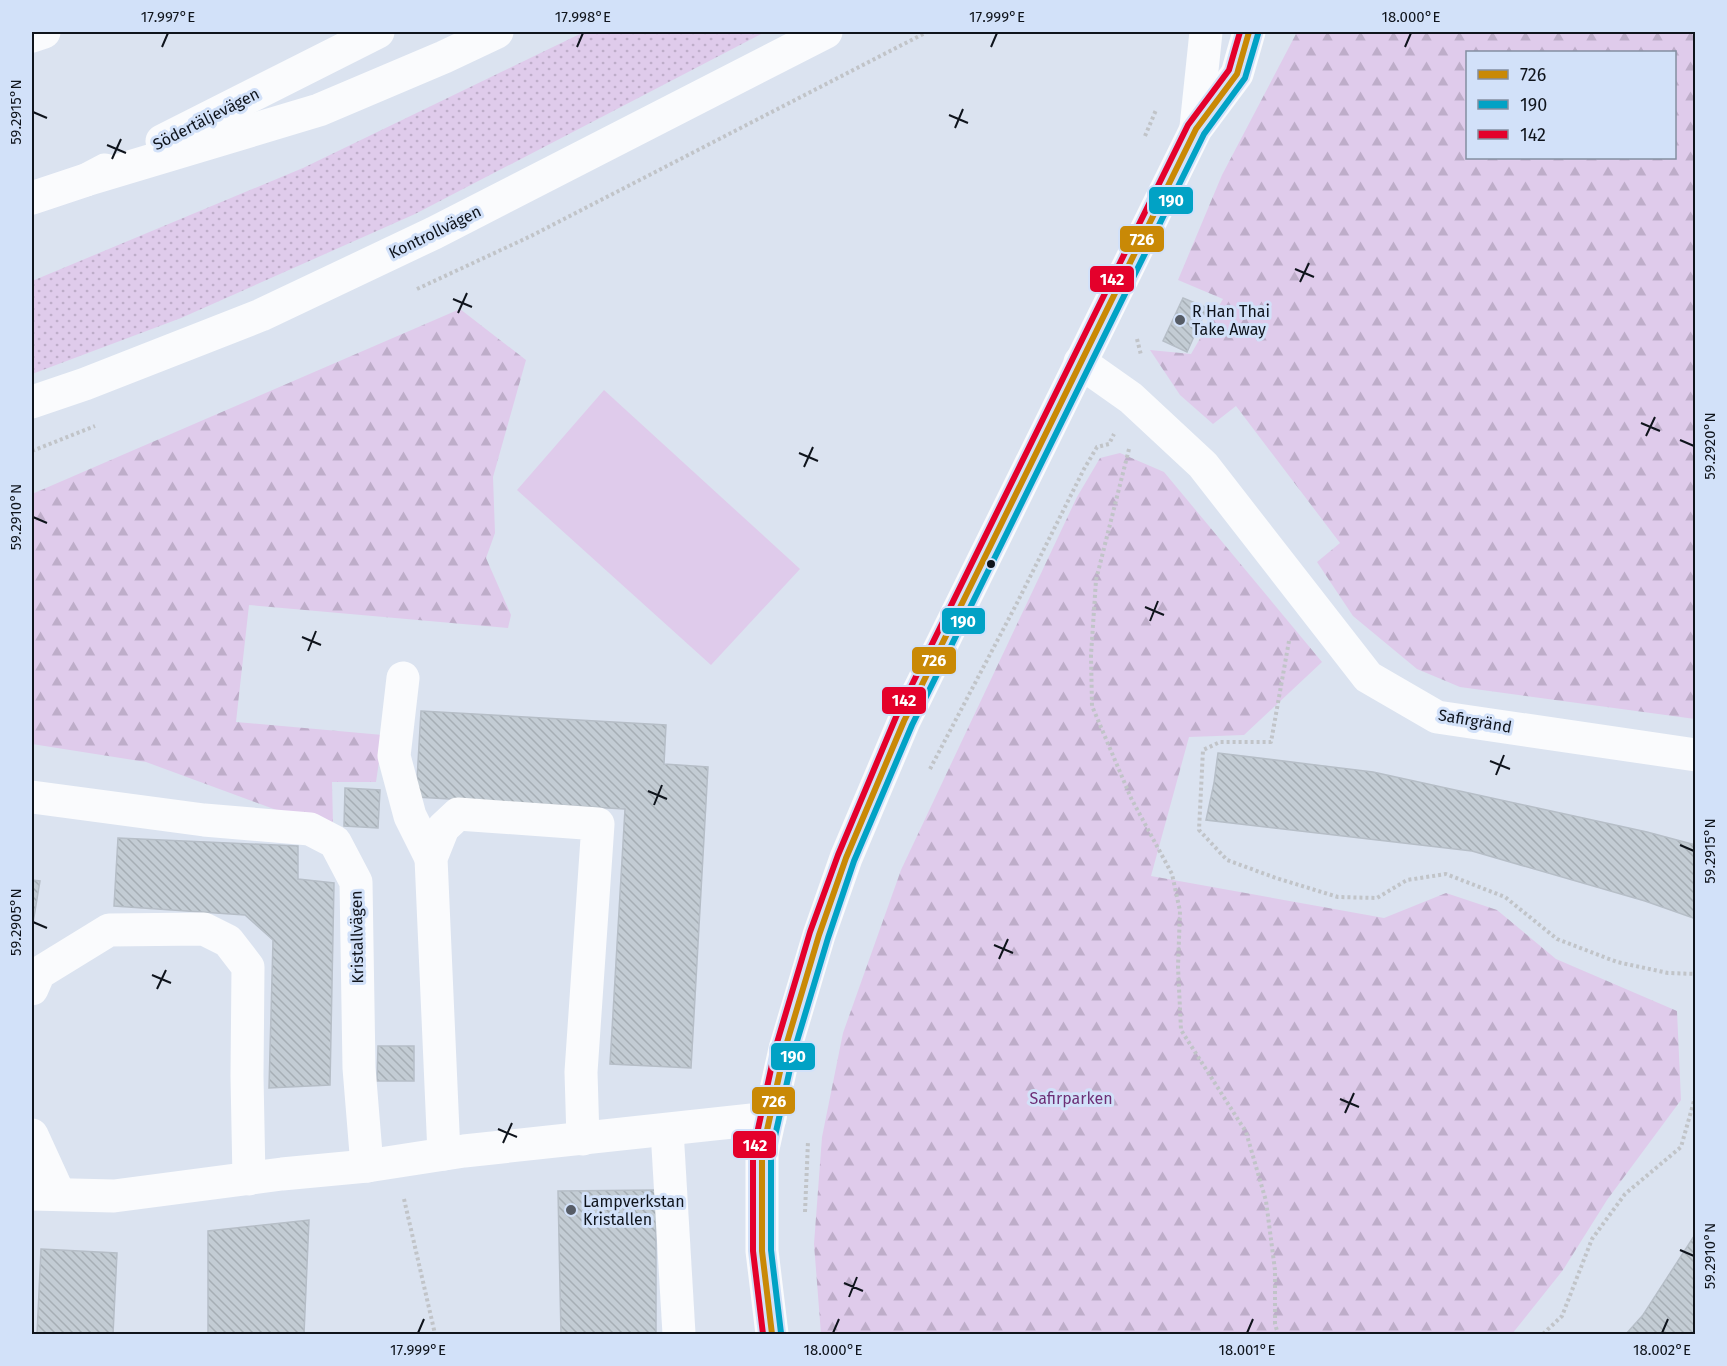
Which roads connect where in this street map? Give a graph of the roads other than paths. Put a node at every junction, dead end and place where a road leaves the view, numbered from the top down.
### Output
1 (44, 32) edge
2 (378, 32) edge
3 (497, 32) edge
4 (826, 32) edge
5 (1206, 32) edge
6 (1249, 32) edge
7 (32, 36) edge
8 (1196, 129) junction
9 (86, 180) junction
10 (32, 198) edge
11 (1080, 362) junction
12 (32, 402) edge
13 (403, 678) dead end
14 (1695, 755) edge
15 (32, 797) edge
16 (431, 858) junction
17 (32, 989) edge
18 (770, 1118) junction
19 (667, 1130) junction
20 (32, 1135) edge
21 (583, 1139) junction
22 (444, 1154) junction
23 (367, 1166) junction
24 (249, 1179) junction
25 (45, 1194) edge
26 (679, 1335) edge
27 (772, 1335) edge

1 - 7 main road
2 - 9 main road, Södertäljevägen
3 - 9 main road
4 - 12 main road, Kontrollvägen
5 - 8 main road
6 - 8 main road
8 - 11 main road
9 - 10 main road, Södertäljevägen
11 - 14 main road, Safirgränd
11 - 18 main road
13 - 16 main road
15 - 23 main road, Kristallvägen
16 - 21 main road
16 - 22 main road
17 - 24 main road
18 - 19 main road
18 - 27 main road
19 - 21 main road
19 - 26 main road
20 - 25 main road
21 - 22 main road
22 - 23 main road
23 - 24 main road
24 - 25 main road

